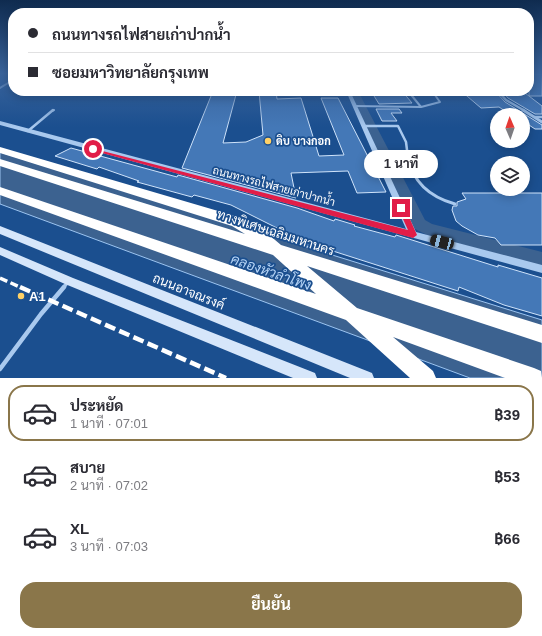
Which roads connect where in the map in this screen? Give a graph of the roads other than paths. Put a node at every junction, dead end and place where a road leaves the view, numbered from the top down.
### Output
1 (351, 96) edge
2 (412, 96) edge
3 (436, 96) edge
4 (502, 96) edge
5 (356, 106) junction
6 (421, 107) junction
7 (54, 110) dead end
8 (535, 117) junction
9 (542, 117) edge
10 (542, 122) edge
11 (0, 123) edge
12 (364, 126) junction
13 (28, 131) junction
14 (0, 150) edge
15 (0, 162) edge
16 (0, 191) edge
17 (455, 204) dead end
18 (0, 230) edge
19 (413, 235) junction
20 (0, 251) edge
21 (542, 269) edge
22 (69, 281) junction
23 (542, 334) edge
24 (0, 369) edge
25 (423, 376) edge
26 (310, 378) edge
27 (367, 378) edge
28 (534, 378) edge

1 - 5 street
2 - 6 lane
3 - 6 lane
4 - 8 street
5 - 6 lane
5 - 12 street
7 - 13 lane
8 - 9 lane
8 - 10 street
11 - 13 street, ถนนทางรถไฟสายเก่าปากน้ำ
12 - 17 lane
12 - 19 street
13 - 19 street, ถนนทางรถไฟสายเก่าปากน้ำ
14 - 25 highway
15 - 23 highway, ทางพิเศษเฉลิมมหานคร
16 - 28 highway
18 - 27 main road, ถนนอาจณรงค์
19 - 21 street, ถนนทางรถไฟสายเก่าปากน้ำ
20 - 22 main road
22 - 24 lane
22 - 26 main road

